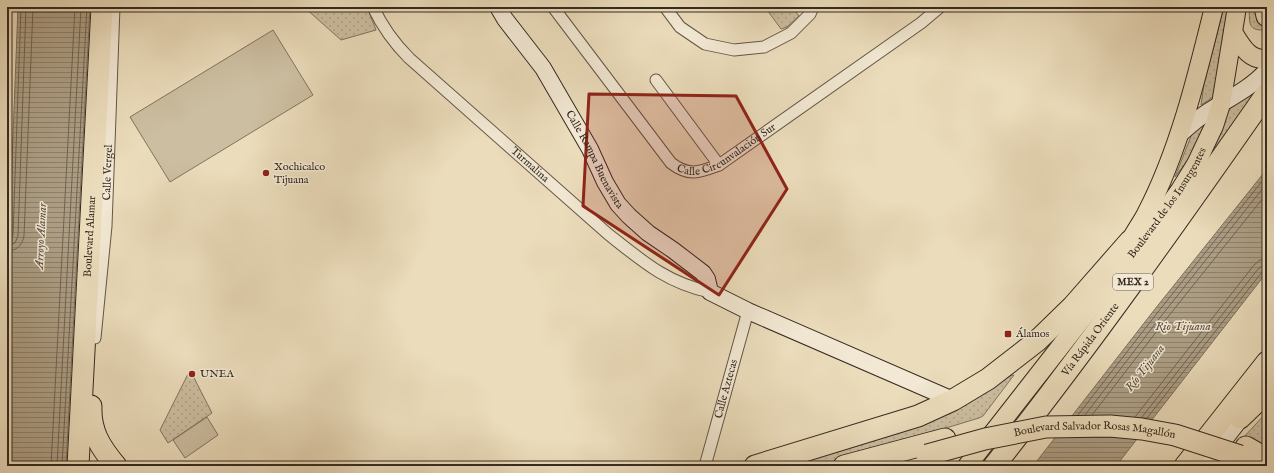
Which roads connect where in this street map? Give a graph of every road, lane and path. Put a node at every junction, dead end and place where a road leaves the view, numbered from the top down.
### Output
1 (102, 7) edge
2 (109, 7) edge
3 (114, 7) edge
4 (373, 7) edge
5 (498, 7) edge
6 (553, 7) edge
7 (665, 7) edge
8 (813, 7) edge
9 (940, 7) edge
10 (1214, 7) edge
11 (1237, 7) edge
12 (1265, 7) edge
13 (1267, 16) edge
14 (1233, 32) junction
15 (113, 46) junction
16 (1267, 59) edge
17 (1267, 70) edge
18 (656, 80) dead end
19 (1267, 93) edge
20 (1221, 104) junction
21 (1178, 136) junction
22 (720, 165) junction
23 (1130, 241) junction
24 (710, 292) junction
25 (748, 311) junction
26 (96, 338) junction
27 (1267, 362) edge
28 (1267, 384) edge
29 (1267, 392) edge
30 (953, 400) junction
31 (1240, 418) junction
32 (80, 434) junction
33 (1243, 451) junction
34 (1267, 459) edge
35 (78, 466) edge
36 (116, 466) edge
37 (705, 466) edge
38 (754, 466) edge
39 (844, 466) edge
40 (885, 466) edge
41 (956, 466) edge
42 (967, 466) edge
43 (994, 466) edge
44 (1185, 466) edge
45 (1204, 466) edge
46 (1259, 466) edge

1 - 32 highway, Boulevard Alamar
2 - 15 highway
3 - 15 street, Calle Vergel
4 - 24 street, Turmalina
5 - 24 street, Calle Rampa Buenavista
6 - 22 street, Calle Circunvalación Sur
7 - 8 street
9 - 22 street, Calle Circunvalación Sur
10 - 21 main road, Boulevard de los Insurgentes
11 - 14 main road, Boulevard de los Insurgentes
12 - 13 highway
14 - 16 main road
14 - 20 main road, Boulevard de los Insurgentes
15 - 26 street, Calle Vergel
17 - 20 street
18 - 22 street
19 - 43 highway, Vía Rápida Oriente / MEX 2
20 - 21 street
20 - 42 main road, Boulevard de los Insurgentes
21 - 23 main road, Boulevard de los Insurgentes
23 - 30 highway
23 - 41 main road, Boulevard de los Insurgentes
24 - 25 street
25 - 30 street
25 - 37 street, Calle Aztecas
26 - 32 highway
26 - 36 highway
27 - 44 highway
28 - 31 street
29 - 31 highway
30 - 38 highway
31 - 45 street
32 - 35 highway, Boulevard Alamar
33 - 34 highway, Boulevard Salvador Rosas Magallón
33 - 39 highway, Boulevard Salvador Rosas Magallón
33 - 40 highway, Boulevard Salvador Rosas Magallón, bridge
33 - 46 highway, Boulevard Salvador Rosas Magallón

